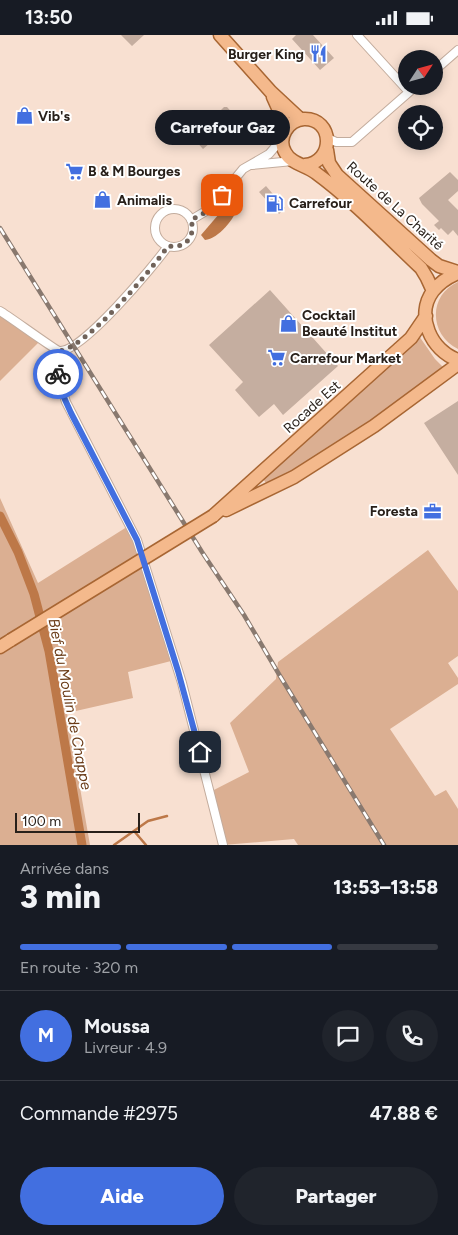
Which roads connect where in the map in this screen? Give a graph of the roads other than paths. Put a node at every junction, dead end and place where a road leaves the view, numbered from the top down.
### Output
1 (220, 35) edge
2 (357, 35) edge
3 (458, 50) edge
4 (443, 63) edge
5 (398, 80) edge
6 (271, 92) junction
7 (406, 95) edge
8 (300, 119) junction
9 (285, 134) junction
10 (327, 144) junction
11 (292, 161) junction
12 (252, 165) junction
13 (306, 165) junction
14 (191, 220) junction
15 (168, 246) junction
16 (458, 272) edge
17 (433, 291) junction
18 (0, 311) edge
19 (426, 316) junction
20 (58, 351) junction
21 (458, 360) edge
22 (458, 364) edge
23 (213, 516) junction
24 (6, 643) edge
25 (223, 845) edge

1 - 6 main road
2 - 5 street
3 - 4 street
6 - 8 main road
6 - 9 main road
7 - 10 street
8 - 9 main road
8 - 10 main road
9 - 11 main road
9 - 12 street
10 - 13 main road
10 - 16 main road, Route de La Charité
11 - 12 street
11 - 13 main road
12 - 14 street
13 - 17 main road, Route de La Charité
14 - 15 street
14 - 15 street
15 - 20 street
16 - 17 main road
17 - 19 main road
18 - 20 street
19 - 21 main road
19 - 23 main road, Rocade Est
20 - 25 street
22 - 23 main road, Rocade Est
23 - 24 main road, Rocade Est, bridge

